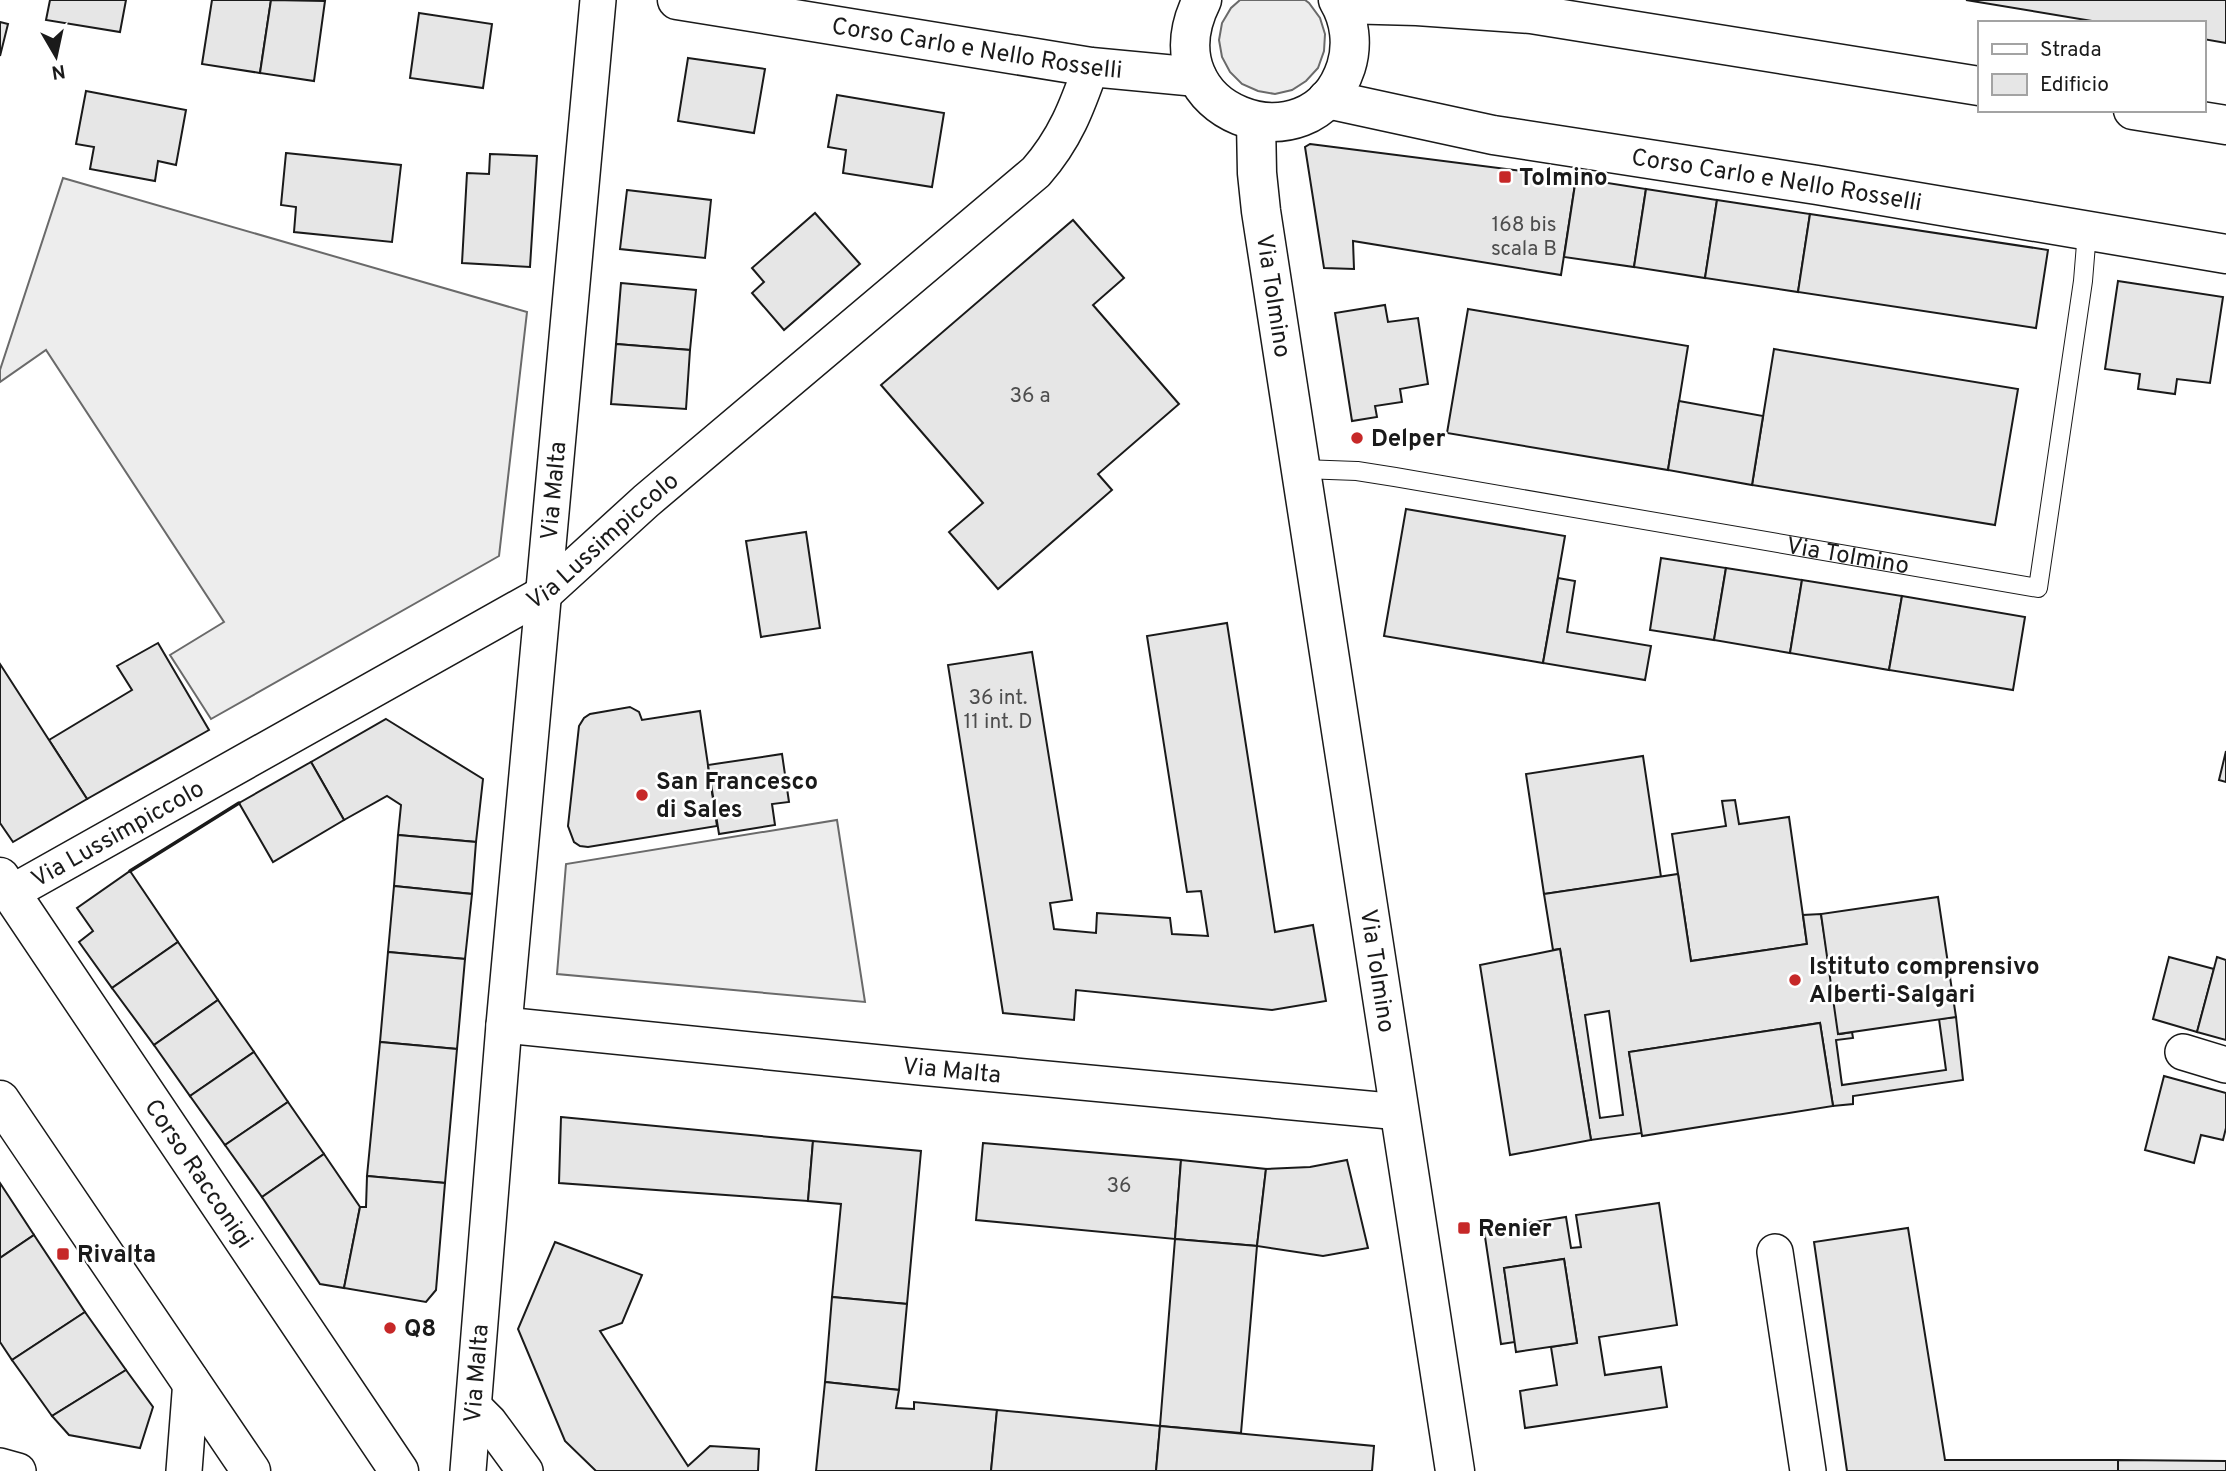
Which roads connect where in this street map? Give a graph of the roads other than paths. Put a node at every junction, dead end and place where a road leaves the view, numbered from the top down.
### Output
1 (598, 0) edge
2 (677, 0) edge
3 (1202, 0) edge
4 (1339, 2) edge
5 (1521, 7) edge
6 (1091, 67) junction
7 (1197, 77) junction
8 (1978, 86) edge
9 (1327, 99) junction
10 (2145, 112) edge
11 (1256, 122) junction
12 (2226, 125) edge
13 (2087, 232) junction
14 (2226, 254) edge
15 (1302, 469) junction
16 (545, 593) junction
17 (5, 885) edge
18 (504, 1025) junction
19 (2183, 1052) dead end
20 (2226, 1065) edge
21 (0, 1100) edge
22 (1400, 1112) junction
23 (1775, 1252) dead end
24 (191, 1380) junction
25 (474, 1407) junction
26 (0, 1466) edge
27 (18, 1471) edge
28 (184, 1471) edge
29 (251, 1471) edge
30 (399, 1471) edge
31 (468, 1471) edge
32 (525, 1471) edge
33 (1455, 1471) edge
34 (1808, 1471) edge

1 - 16 street, Via Malta
2 - 6 street, Corso Carlo e Nello Rosselli
3 - 7 street
4 - 5 street
4 - 9 street
5 - 8 street
6 - 7 street, Corso Carlo e Nello Rosselli
6 - 16 street, Via Lussimpiccolo
7 - 11 street
9 - 11 street
9 - 13 street, Corso Carlo e Nello Rosselli
10 - 12 street
11 - 15 street, Via Tolmino
13 - 14 street, Corso Carlo e Nello Rosselli
13 - 15 lane, Via Tolmino
15 - 22 street, Via Tolmino
16 - 17 street, Via Lussimpiccolo
16 - 18 street, Via Malta
17 - 30 street, Corso Racconigi
18 - 22 street, Via Malta
18 - 25 street, Via Malta
19 - 20 street
21 - 24 street
22 - 33 street, Via Tolmino
23 - 34 street
24 - 28 street
24 - 29 street
25 - 31 street, Via Malta
25 - 32 street
26 - 27 street

